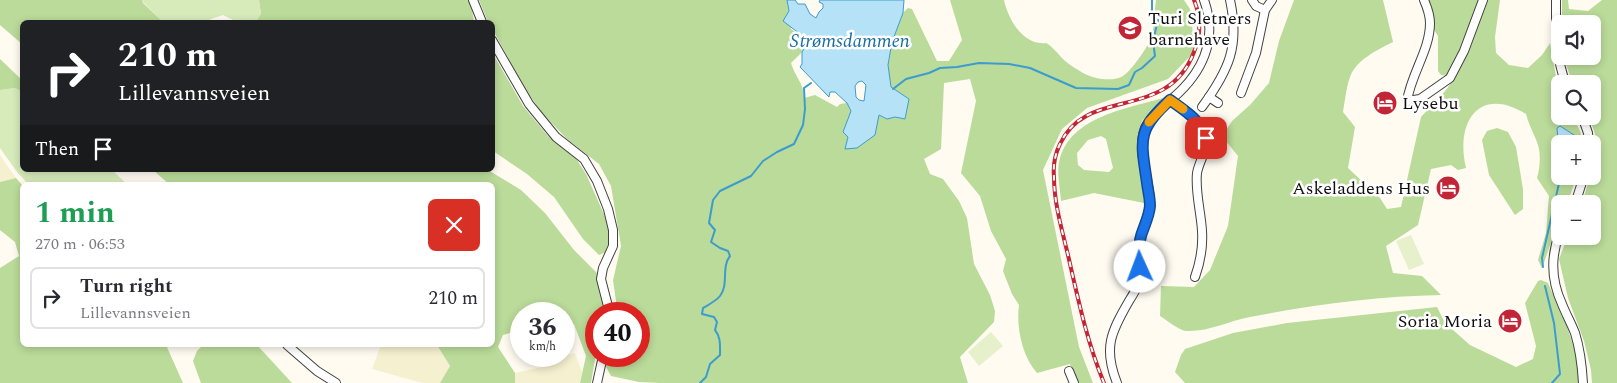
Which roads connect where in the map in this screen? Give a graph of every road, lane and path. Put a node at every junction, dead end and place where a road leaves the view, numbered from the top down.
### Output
1 (473, 0) edge
2 (1204, 0) edge
3 (1230, 0) edge
4 (1252, 0) edge
5 (1272, 0) edge
6 (1424, 0) edge
7 (1482, 0) edge
8 (1556, 0) edge
9 (1265, 10) junction
10 (481, 20) edge
11 (495, 45) edge
12 (1563, 75) edge
13 (1242, 93) dead end
14 (1209, 97) junction
15 (1170, 100) junction
16 (1218, 103) dead end
17 (1202, 107) dead end
18 (1557, 245) edge
19 (1195, 277) dead end
20 (607, 302) edge
21 (289, 347) edge
22 (601, 367) edge
23 (1069, 370) dead end
24 (336, 383) edge
25 (597, 383) edge
26 (1074, 383) edge
27 (1117, 383) edge
28 (1583, 383) edge

1 - 10 street
2 - 15 street
3 - 14 street
4 - 9 street
5 - 9 street
6 - 7 street
8 - 12 street
9 - 13 street
11 - 20 street
14 - 16 street
14 - 17 street
15 - 19 street
15 - 27 street
18 - 28 street
21 - 24 street
22 - 25 street
23 - 26 street

